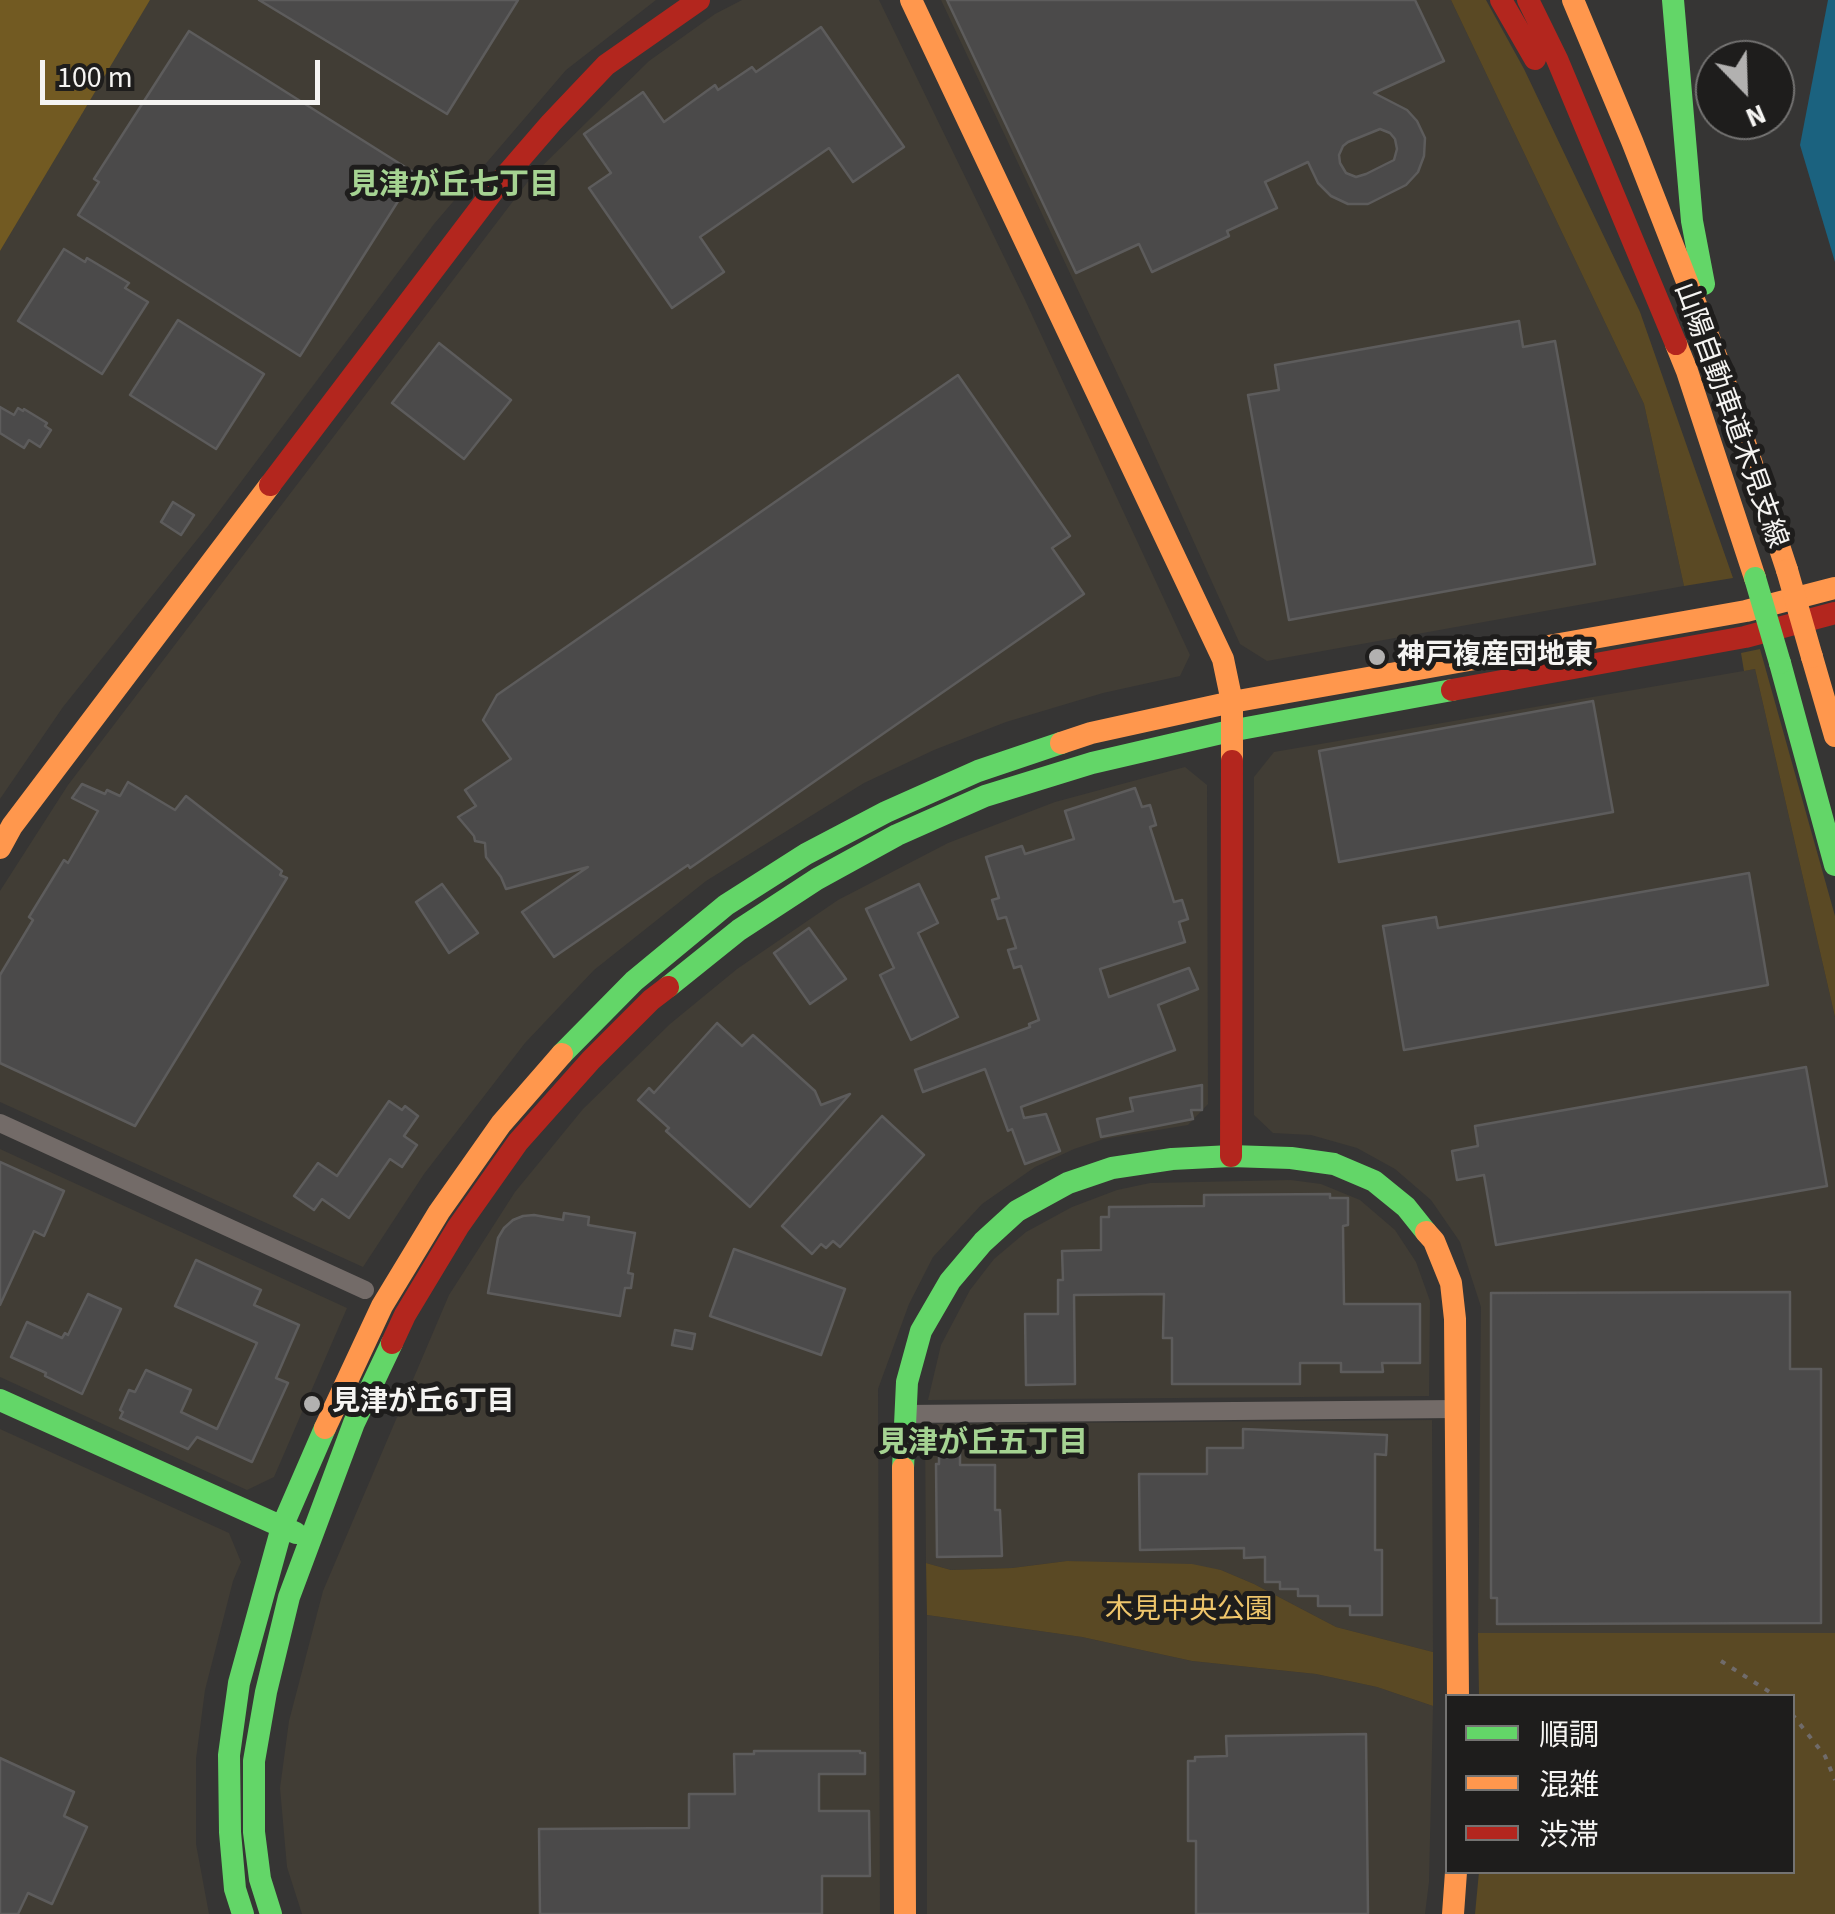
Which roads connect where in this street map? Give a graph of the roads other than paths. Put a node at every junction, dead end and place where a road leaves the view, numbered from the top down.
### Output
1 (699, 0) edge
2 (911, 0) edge
3 (1500, 0) edge
4 (1528, 0) edge
5 (1573, 0) edge
6 (1673, 0) edge
7 (1611, 188) junction
8 (1718, 361) junction
9 (1835, 588) edge
10 (1835, 613) edge
11 (1232, 702) junction
12 (1230, 731) junction
13 (1835, 736) edge
14 (0, 848) edge
15 (1835, 865) edge
16 (0, 1123) edge
17 (1232, 1156) junction
18 (365, 1290) dead end
19 (0, 1400) edge
20 (1456, 1410) junction
21 (904, 1414) junction
22 (282, 1527) junction
23 (310, 1540) junction
24 (1458, 1694) edge
25 (1456, 1874) edge
26 (243, 1914) edge
27 (271, 1914) edge
28 (905, 1914) edge
29 (1453, 1914) edge

1 - 14 main road
2 - 11 main road
3 - 7 main road
4 - 7 main road, 山陽自動車道木見支線
5 - 8 main road, 山陽自動車道木見支線
6 - 8 main road
7 - 15 main road, 山陽自動車道木見支線, bridge
8 - 13 main road, 山陽自動車道木見支線, bridge
9 - 11 main road
10 - 12 main road
11 - 12 main road
11 - 22 main road
12 - 17 main road
12 - 23 main road
16 - 18 street
17 - 20 main road
17 - 21 main road
19 - 22 main road
20 - 21 street
20 - 24 main road
21 - 28 main road
22 - 23 main road
22 - 26 main road
23 - 27 main road
25 - 29 main road

